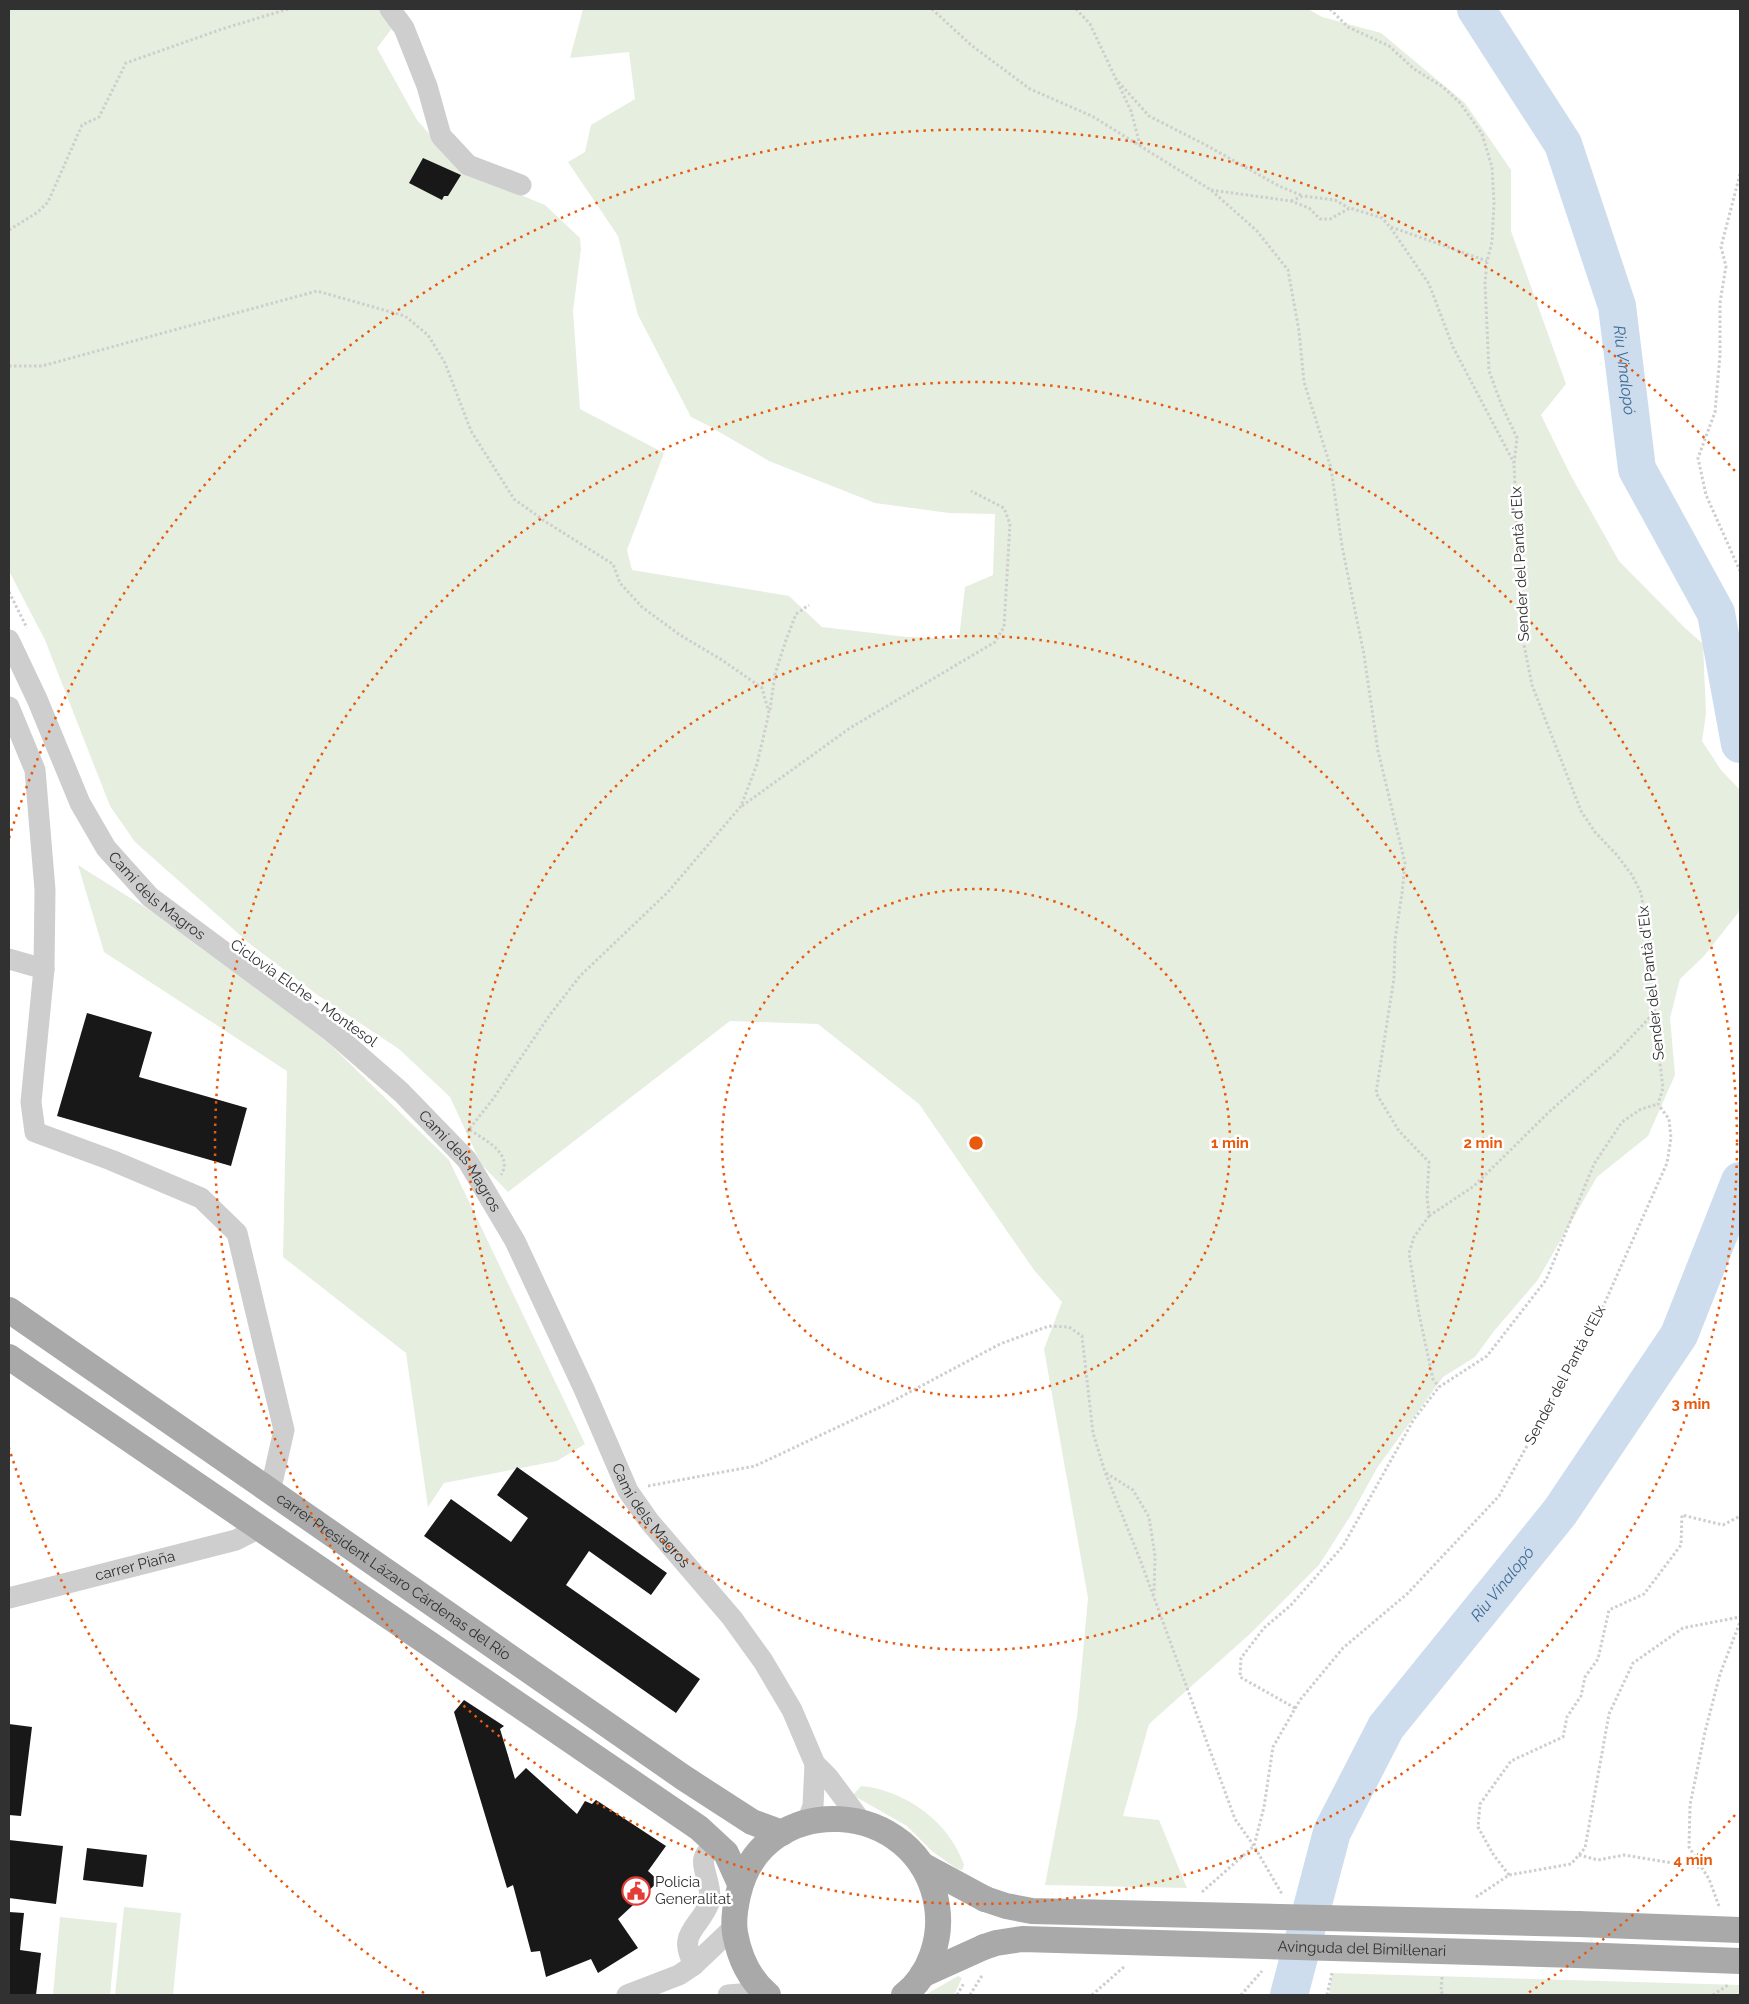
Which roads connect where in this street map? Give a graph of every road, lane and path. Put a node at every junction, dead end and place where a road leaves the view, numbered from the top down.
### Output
1 (288, 9) edge
2 (390, 9) edge
3 (932, 9) edge
4 (1076, 9) edge
5 (1330, 9) edge
6 (1115, 78) junction
7 (1140, 146) junction
8 (1740, 174) edge
9 (521, 185) dead end
10 (1211, 190) junction
11 (1303, 196) junction
12 (1291, 201) junction
13 (1350, 208) junction
14 (1390, 227) junction
15 (9, 230) edge
16 (1487, 261) junction
17 (9, 366) edge
18 (1514, 464) junction
19 (970, 491) dead end
20 (1740, 571) edge
21 (9, 592) edge
22 (809, 604) dead end
23 (28, 628) dead end
24 (9, 640) edge
25 (9, 707) edge
26 (769, 713) junction
27 (741, 806) junction
28 (9, 959) edge
29 (44, 969) junction
30 (1655, 1013) junction
31 (1658, 1104) junction
32 (463, 1125) dead end
33 (469, 1130) junction
34 (454, 1148) junction
35 (487, 1194) junction
36 (1429, 1216) junction
37 (9, 1310) edge
38 (9, 1357) edge
39 (1440, 1387) junction
40 (1104, 1472) junction
41 (628, 1491) junction
42 (270, 1492) junction
43 (1740, 1516) edge
44 (259, 1528) junction
45 (1154, 1597) junction
46 (9, 1598) edge
47 (1740, 1617) edge
48 (1740, 1622) edge
49 (1295, 1708) junction
50 (815, 1764) junction
51 (862, 1821) junction
52 (807, 1822) junction
53 (782, 1833) junction
54 (716, 1842) junction
55 (1254, 1846) junction
56 (1580, 1855) junction
57 (922, 1865) junction
58 (1703, 1868) junction
59 (1509, 1874) junction
60 (740, 1884) junction
61 (1284, 1898) dead end
62 (1467, 1901) dead end
63 (1722, 1912) dead end
64 (734, 1926) junction
65 (1740, 1930) edge
66 (985, 1957) junction
67 (1740, 1961) edge
68 (694, 1965) junction
69 (1262, 1971) dead end
70 (1332, 1973) dead end
71 (922, 1975) junction
72 (1442, 1977) dead end
73 (1728, 1985) dead end
74 (766, 1994) edge
75 (627, 1995) edge
76 (728, 1995) edge
77 (904, 1995) edge
78 (970, 1995) edge
79 (1241, 1995) edge
80 (1327, 1995) edge
81 (1446, 1995) edge
82 (1713, 1995) edge

1 - 15 path
2 - 9 street
3 - 7 path
4 - 6 path
5 - 16 path, Sender del Pantà d'Elx
6 - 7 path
6 - 11 path
7 - 10 path
8 - 20 path
10 - 12 path
10 - 36 path
11 - 12 path
11 - 13 path
12 - 13 path
13 - 14 path
14 - 16 path
14 - 18 path
16 - 18 path, Sender del Pantà d'Elx
17 - 26 path
18 - 30 path, Sender del Pantà d'Elx
19 - 27 path
21 - 23 path
22 - 26 path
24 - 34 street, Camí dels Magros
25 - 29 street
26 - 27 path
27 - 33 path
28 - 29 street
29 - 42 street
30 - 31 path, Sender del Pantà d'Elx
30 - 36 path
31 - 39 path
31 - 49 path, Sender del Pantà d'Elx
32 - 33 path
33 - 34 path
33 - 35 path
34 - 35 street, Camí dels Magros
35 - 41 street, Camí dels Magros
36 - 39 path
37 - 42 main road, carrer President Lázaro Cárdenas del Río
38 - 44 main road
39 - 49 path
40 - 41 path
40 - 45 path
40 - 45 path
41 - 50 street, Camí dels Magros
42 - 53 main road, carrer President Lázaro Cárdenas del Río
43 - 59 path
44 - 46 street, carrer Piaña
44 - 54 main road
45 - 55 path
47 - 56 path
48 - 58 path
49 - 55 path, Sender del Pantà d'Elx
50 - 51 street, Camí dels Magros
50 - 52 street, Camí dels Magros
51 - 52 main road
51 - 57 main road
52 - 53 main road
53 - 60 main road
54 - 60 main road
54 - 68 street
55 - 61 path
56 - 58 path
56 - 59 path
57 - 65 main road, Avinguda del Bimil·lenari, bridge
57 - 71 main road
58 - 63 path
59 - 62 path
60 - 64 main road
64 - 68 street
64 - 74 main road
66 - 67 main road, Avinguda del Bimil·lenari, bridge
66 - 71 main road, Avinguda del Bimil·lenari
66 - 78 path
68 - 75 street
69 - 79 path
70 - 80 path
71 - 77 main road
72 - 81 path
73 - 82 path
74 - 76 street

